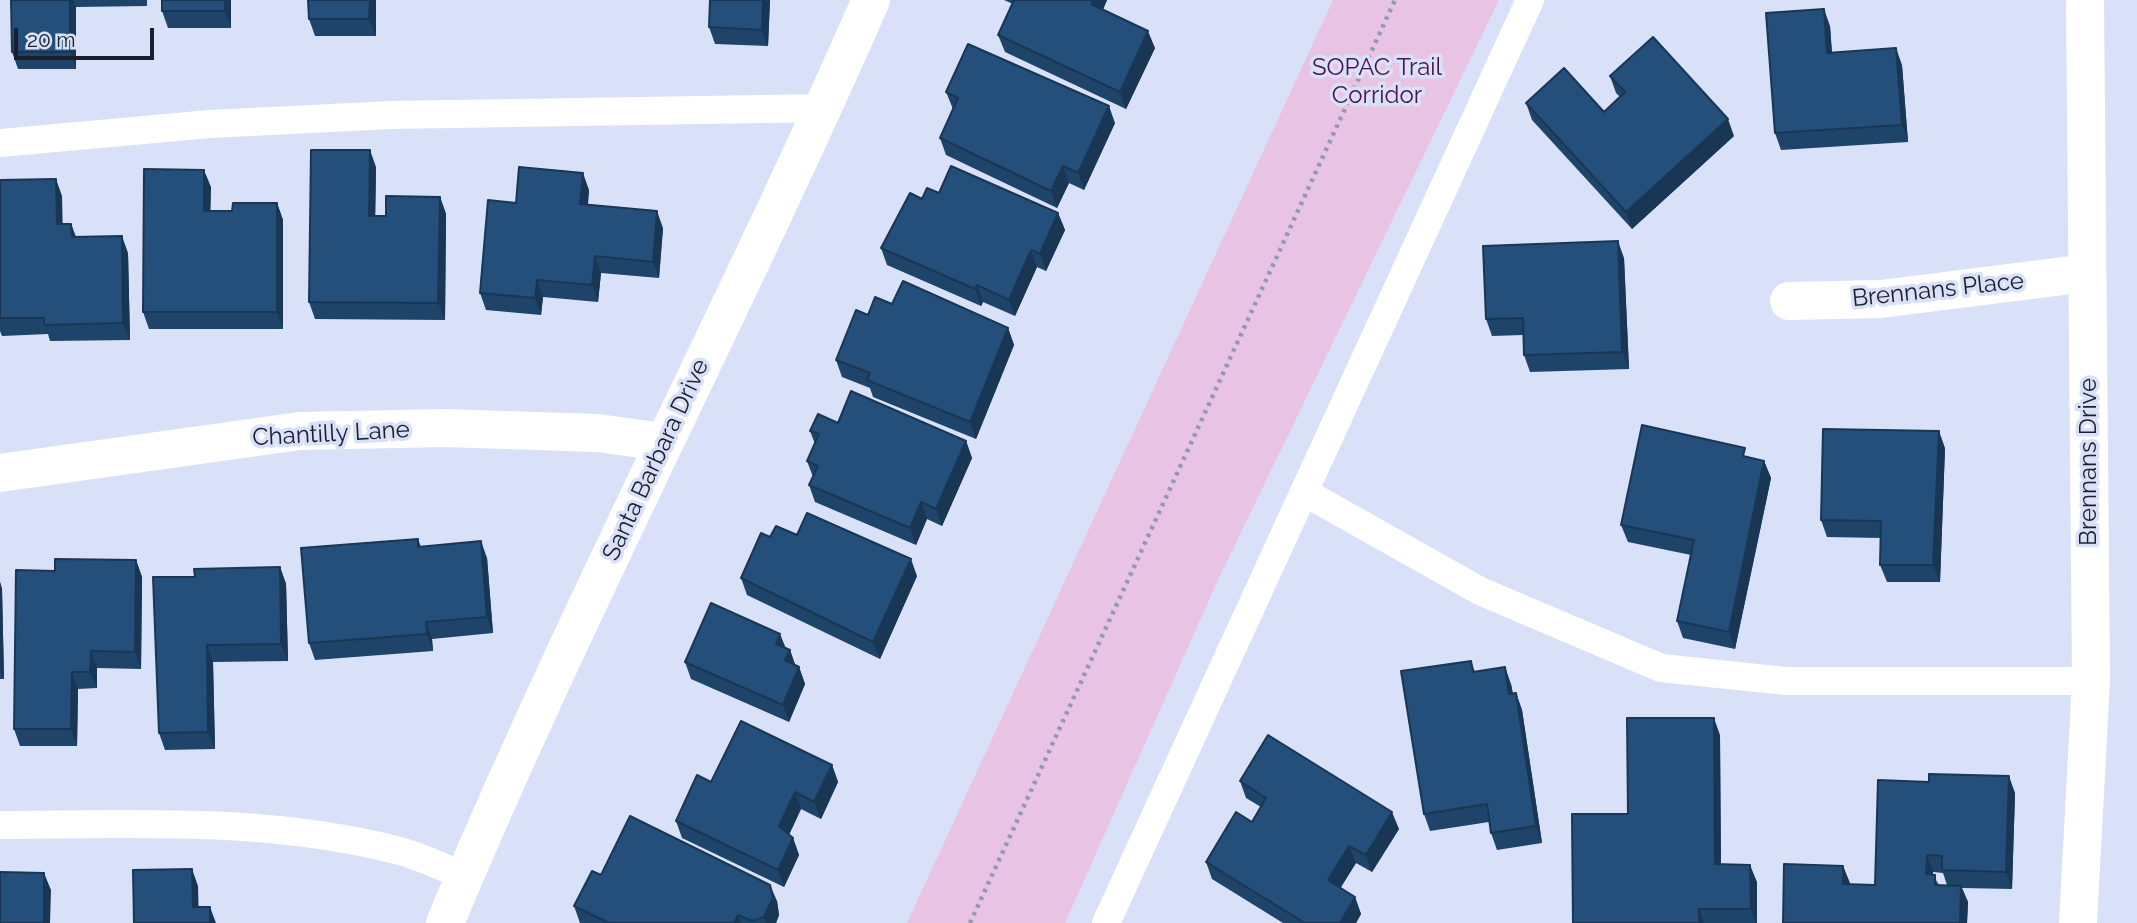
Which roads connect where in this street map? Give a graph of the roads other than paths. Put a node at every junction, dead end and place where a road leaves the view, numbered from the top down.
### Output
1 (871, 0) edge
2 (1530, 0) edge
3 (2085, 0) edge
4 (824, 108) junction
5 (0, 143) edge
6 (2087, 273) junction
7 (1789, 301) dead end
8 (663, 442) junction
9 (0, 473) edge
10 (1304, 492) junction
11 (2091, 681) junction
12 (0, 825) edge
13 (465, 876) junction
14 (445, 923) edge
15 (1106, 923) edge
16 (2078, 923) edge

1 - 4 street, Santa Barbara Drive
2 - 10 lane
3 - 6 street, Brennans Drive
4 - 5 lane
4 - 8 street, Santa Barbara Drive
6 - 7 street, Brennans Place
6 - 11 street, Brennans Drive
8 - 9 street, Chantilly Lane
8 - 13 street, Santa Barbara Drive
10 - 11 lane
10 - 15 lane
11 - 16 street, Brennans Drive
12 - 13 lane
13 - 14 street, Santa Barbara Drive

